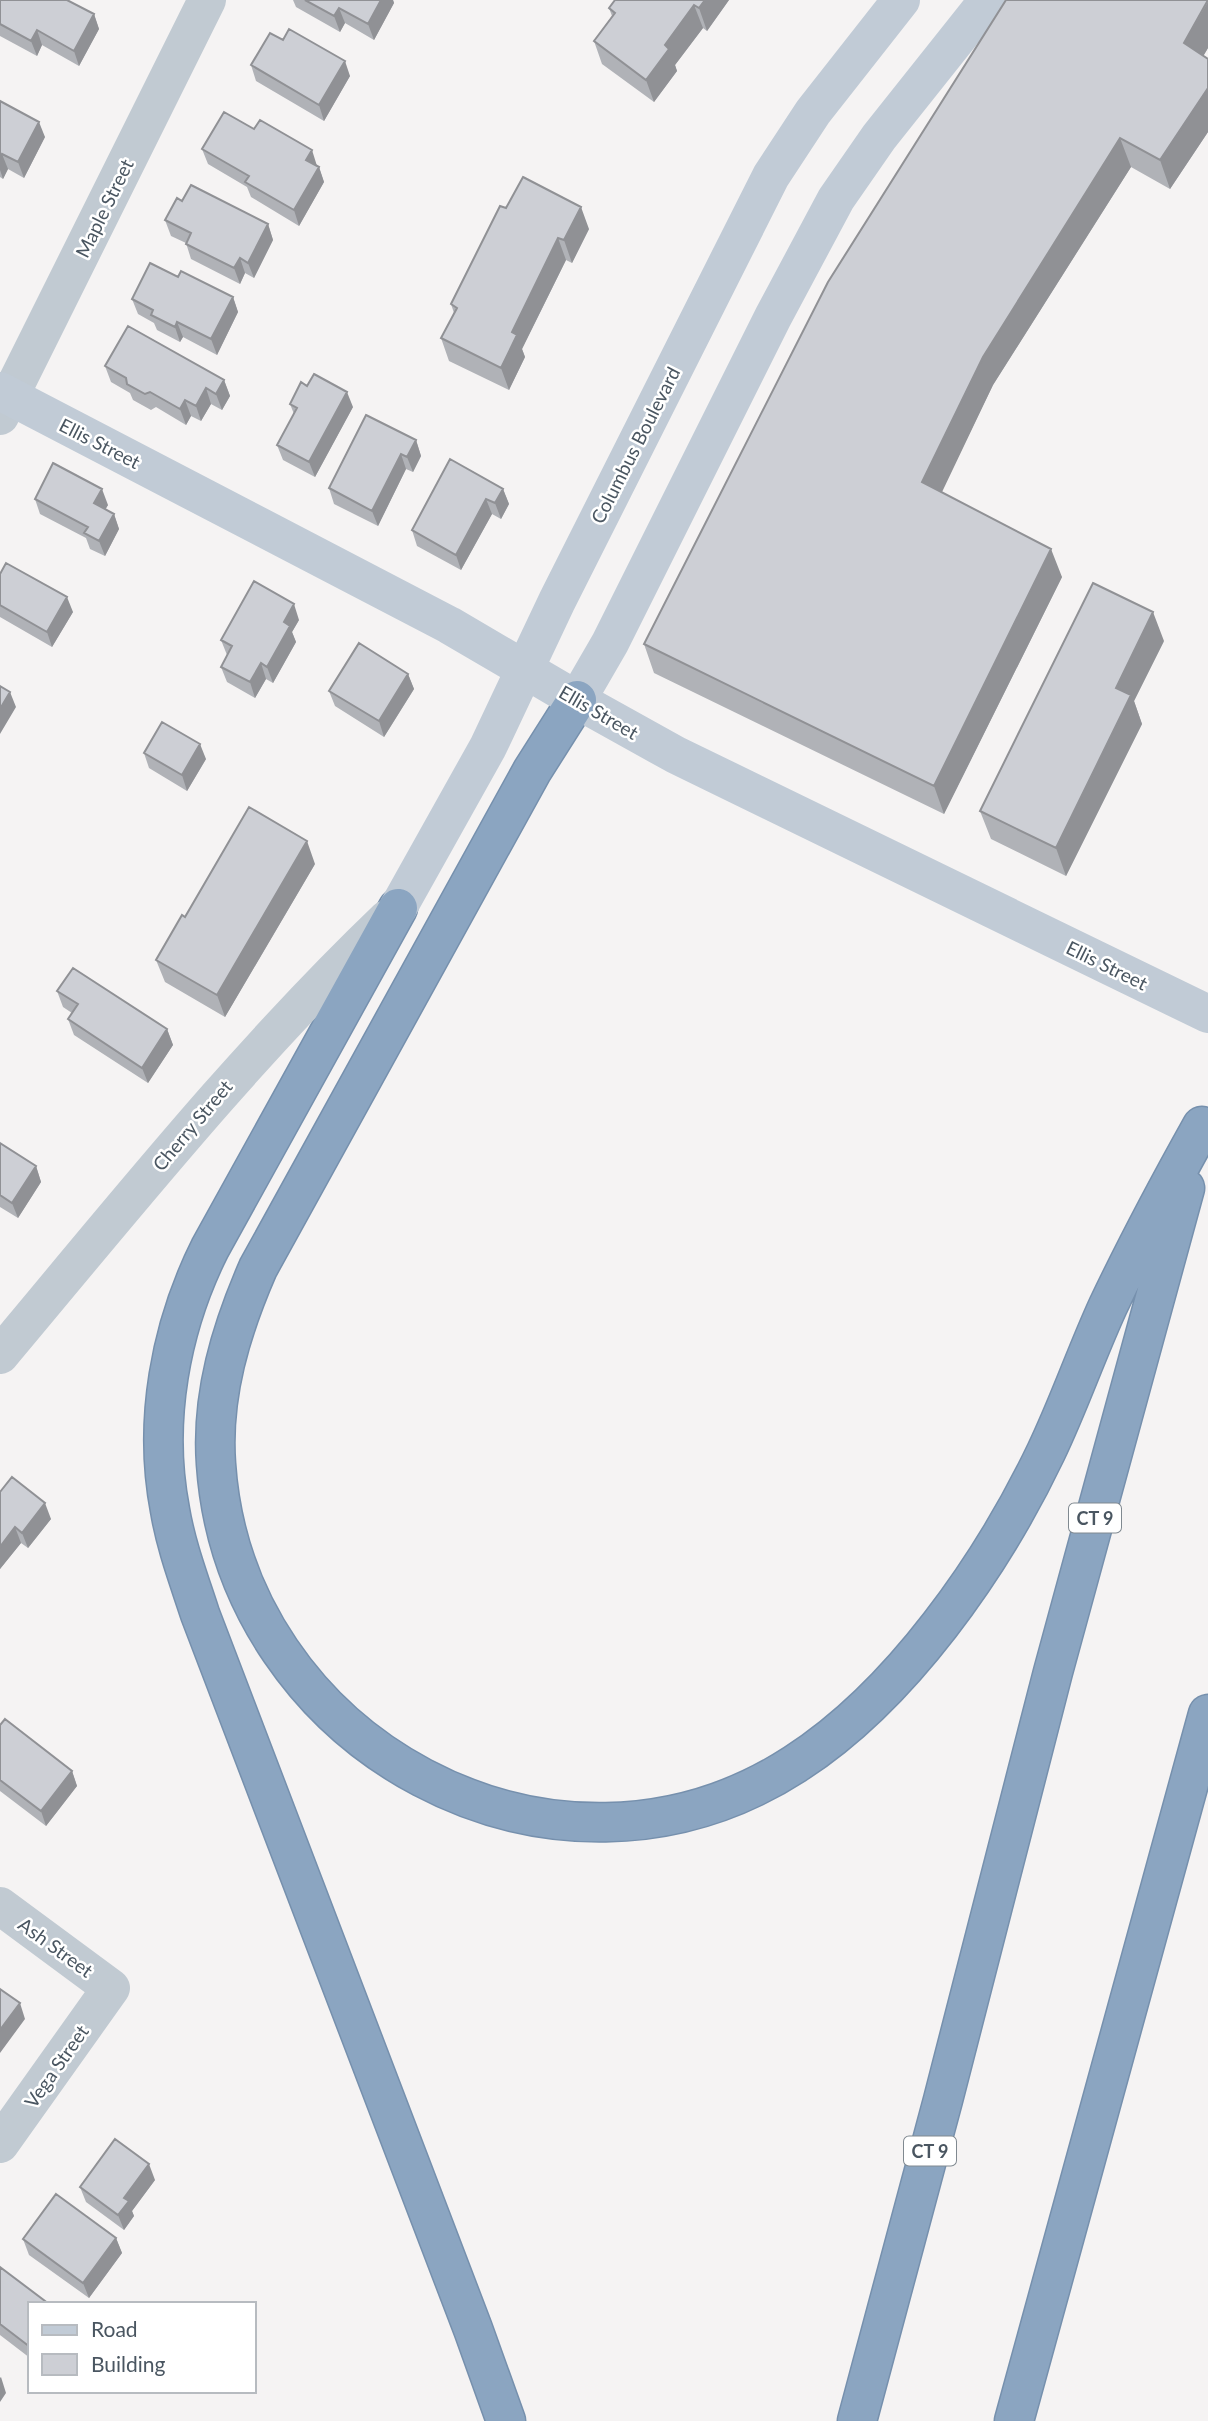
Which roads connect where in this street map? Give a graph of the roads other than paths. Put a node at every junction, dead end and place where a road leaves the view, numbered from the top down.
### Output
1 (207, 0) edge
2 (901, 0) edge
3 (988, 0) edge
4 (3, 402) edge
5 (524, 669) junction
6 (577, 700) junction
7 (398, 908) junction
8 (1208, 1014) edge
9 (1205, 1116) edge
10 (0, 1355) edge
11 (1208, 1714) edge
12 (0, 1906) edge
13 (111, 1987) joint
14 (0, 2144) edge
15 (506, 2421) edge
16 (857, 2421) edge
17 (1014, 2421) edge

1 - 4 street, Maple Street
2 - 5 street, Columbus Boulevard
3 - 6 street
4 - 5 street, Ellis Street
5 - 6 street, Ellis Street
5 - 7 street, Columbus Boulevard
6 - 8 street, Ellis Street
6 - 9 highway
7 - 10 street, Cherry Street
7 - 15 highway
9 - 16 highway, CT 9
11 - 17 highway
12 - 13 street, Ash Street
13 - 14 street, Vega Street

